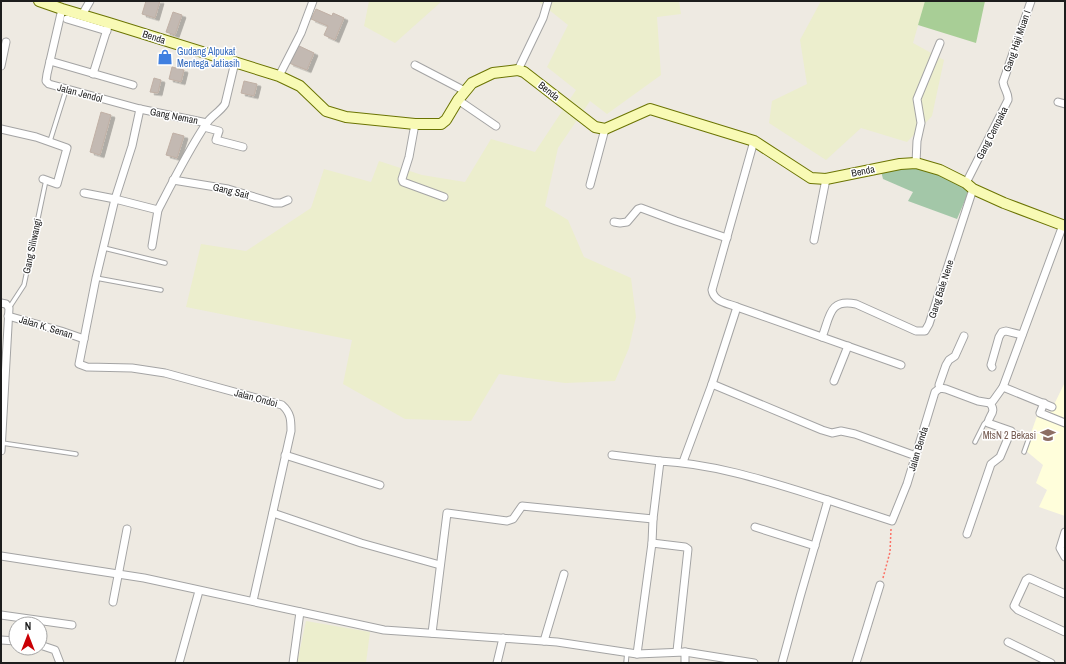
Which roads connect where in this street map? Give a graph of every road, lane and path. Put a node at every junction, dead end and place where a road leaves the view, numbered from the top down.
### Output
1 (39, 1) edge
2 (90, 1) edge
3 (313, 1) edge
4 (548, 1) edge
5 (1031, 1) edge
6 (62, 9) junction
7 (82, 15) junction
8 (67, 19) dead end
9 (108, 27) junction
10 (6, 42) dead end
11 (940, 43) dead end
12 (50, 61) junction
13 (235, 62) junction
14 (415, 65) dead end
15 (1, 66) edge
16 (518, 70) junction
17 (93, 74) junction
18 (279, 76) junction
19 (1003, 82) joint
20 (133, 85) dead end
21 (66, 90) junction
22 (464, 92) junction
23 (458, 100) junction
24 (140, 109) junction
25 (415, 124) junction
26 (206, 125) junction
27 (496, 126) dead end
28 (1, 129) edge
29 (605, 129) junction
30 (50, 141) junction
31 (754, 141) junction
32 (243, 147) dead end
33 (916, 163) junction
34 (45, 179) joint
35 (826, 179) junction
36 (173, 180) junction
37 (590, 185) dead end
38 (970, 186) junction
39 (84, 193) dead end
40 (444, 196) dead end
41 (115, 199) junction
42 (288, 200) dead end
43 (158, 210) junction
44 (614, 222) dead end
45 (1064, 226) edge
46 (727, 238) junction
47 (814, 240) dead end
48 (152, 246) dead end
49 (104, 248) junction
50 (165, 263) dead end
51 (96, 278) junction
52 (161, 290) dead end
53 (1, 303) edge
54 (737, 307) junction
55 (9, 308) junction
56 (8, 316) junction
57 (1022, 335) junction
58 (964, 336) dead end
59 (822, 337) junction
60 (84, 339) junction
61 (848, 346) junction
62 (901, 365) dead end
63 (992, 368) dead end
64 (834, 381) dead end
65 (712, 384) junction
66 (1003, 387) junction
67 (940, 388) junction
68 (990, 403) junction
69 (1044, 403) junction
70 (1052, 407) dead end
71 (988, 420) junction
72 (1065, 423) edge
73 (1011, 432) junction
74 (975, 442) dead end
75 (2, 443) edge
76 (1, 451) edge
77 (1024, 452) dead end
78 (76, 454) dead end
79 (286, 455) junction
80 (612, 455) dead end
81 (916, 456) junction
82 (660, 461) junction
83 (683, 462) junction
84 (380, 485) dead end
85 (828, 500) junction
86 (273, 513) junction
87 (653, 519) junction
88 (892, 521) junction
89 (755, 527) dead end
90 (127, 528) dead end
91 (1065, 532) edge
92 (967, 534) dead end
93 (652, 543) junction
94 (815, 546) junction
95 (1, 556) edge
96 (1065, 557) edge
97 (440, 565) junction
98 (117, 574) junction
99 (564, 574) dead end
100 (880, 585) joint
101 (199, 591) junction
102 (1065, 594) edge
103 (253, 601) junction
104 (113, 602) dead end
105 (300, 612) junction
106 (1, 615) edge
107 (72, 625) dead end
108 (1065, 632) edge
109 (432, 633) junction
110 (503, 638) junction
111 (544, 641) junction
112 (1008, 642) dead end
113 (48, 648) edge
114 (677, 651) junction
115 (627, 652) junction
116 (685, 652) junction
117 (637, 654) junction
118 (1036, 660) edge
119 (60, 663) edge
120 (179, 663) edge
121 (293, 663) edge
122 (497, 663) edge
123 (626, 663) edge
124 (684, 663) edge
125 (754, 663) edge
126 (782, 663) edge
127 (856, 663) edge
128 (1051, 663) edge

1 - 6 street, Benda
2 - 7 street
3 - 18 street
4 - 16 street
5 - 19 street, Gang Haji Muan I
6 - 7 street, Benda
6 - 12 street, Jalan Jendol
7 - 9 street, Benda
8 - 9 street
9 - 13 street, Benda
9 - 17 street
10 - 15 street
11 - 33 street
12 - 17 street
12 - 21 street, Jalan Jendol
13 - 18 street, Benda
13 - 26 street
14 - 22 street
16 - 22 street, Benda
16 - 29 street, Benda
17 - 20 street
18 - 25 street, Benda
19 - 38 street, Gang Cempaka
21 - 24 street, Jalan Jendol
21 - 30 lane
22 - 23 street, Benda
23 - 25 street, Benda
23 - 27 street
24 - 26 street, Gang Neman
24 - 41 street
25 - 40 street
26 - 32 street
26 - 36 street
28 - 30 street
29 - 31 street, Benda
29 - 37 street
30 - 34 street
31 - 35 street, Benda
31 - 46 street
33 - 35 street, Benda
33 - 38 street, Benda
34 - 55 lane, Gang Siliwangi
35 - 47 street
36 - 42 street, Gang Sait
36 - 43 street
38 - 45 street, Benda
38 - 59 street, Gang Bale Nene
39 - 41 street
41 - 43 street
41 - 49 street
43 - 48 street
44 - 46 street
45 - 57 street
46 - 54 street
49 - 50 lane
49 - 51 street
51 - 52 lane
51 - 60 street
53 - 55 street, Jalan K. Senan
54 - 59 street
54 - 65 street
55 - 56 street, Jalan K. Senan
56 - 60 street, Jalan K. Senan
56 - 75 street, Jalan K. Senan
57 - 63 street
57 - 66 street
58 - 67 street, Jalan Benda
59 - 61 street
60 - 79 street, Jalan Ondoi
61 - 62 street
61 - 64 street
65 - 81 street
65 - 83 street
66 - 68 street
66 - 69 street
67 - 68 street
67 - 81 street, Jalan Benda
68 - 71 street
69 - 70 street
69 - 72 street
71 - 73 street
71 - 74 lane
73 - 77 lane
73 - 92 street
75 - 76 street, Jalan K. Senan
75 - 78 lane
79 - 84 street
79 - 86 street, Jalan Ondoi
80 - 82 street
81 - 88 street, Jalan Benda
82 - 83 street
82 - 87 street
83 - 85 street
85 - 88 street
85 - 94 street
86 - 97 street
86 - 103 street, Jalan Ondoi
87 - 93 street
87 - 97 street
88 - 100 path
89 - 94 street
90 - 98 street
91 - 96 street
93 - 114 street
93 - 117 street
94 - 126 street
95 - 98 street
97 - 109 street
98 - 101 street
98 - 104 street
99 - 111 street
100 - 127 street
101 - 103 street
101 - 120 street
102 - 108 street
103 - 105 street
105 - 109 street
105 - 121 street
106 - 107 street
109 - 110 street
110 - 111 street
110 - 122 street
111 - 115 street
112 - 118 street
113 - 119 street
114 - 116 street
114 - 117 street
115 - 117 street
115 - 123 lane
116 - 124 street
116 - 125 street
118 - 128 street

